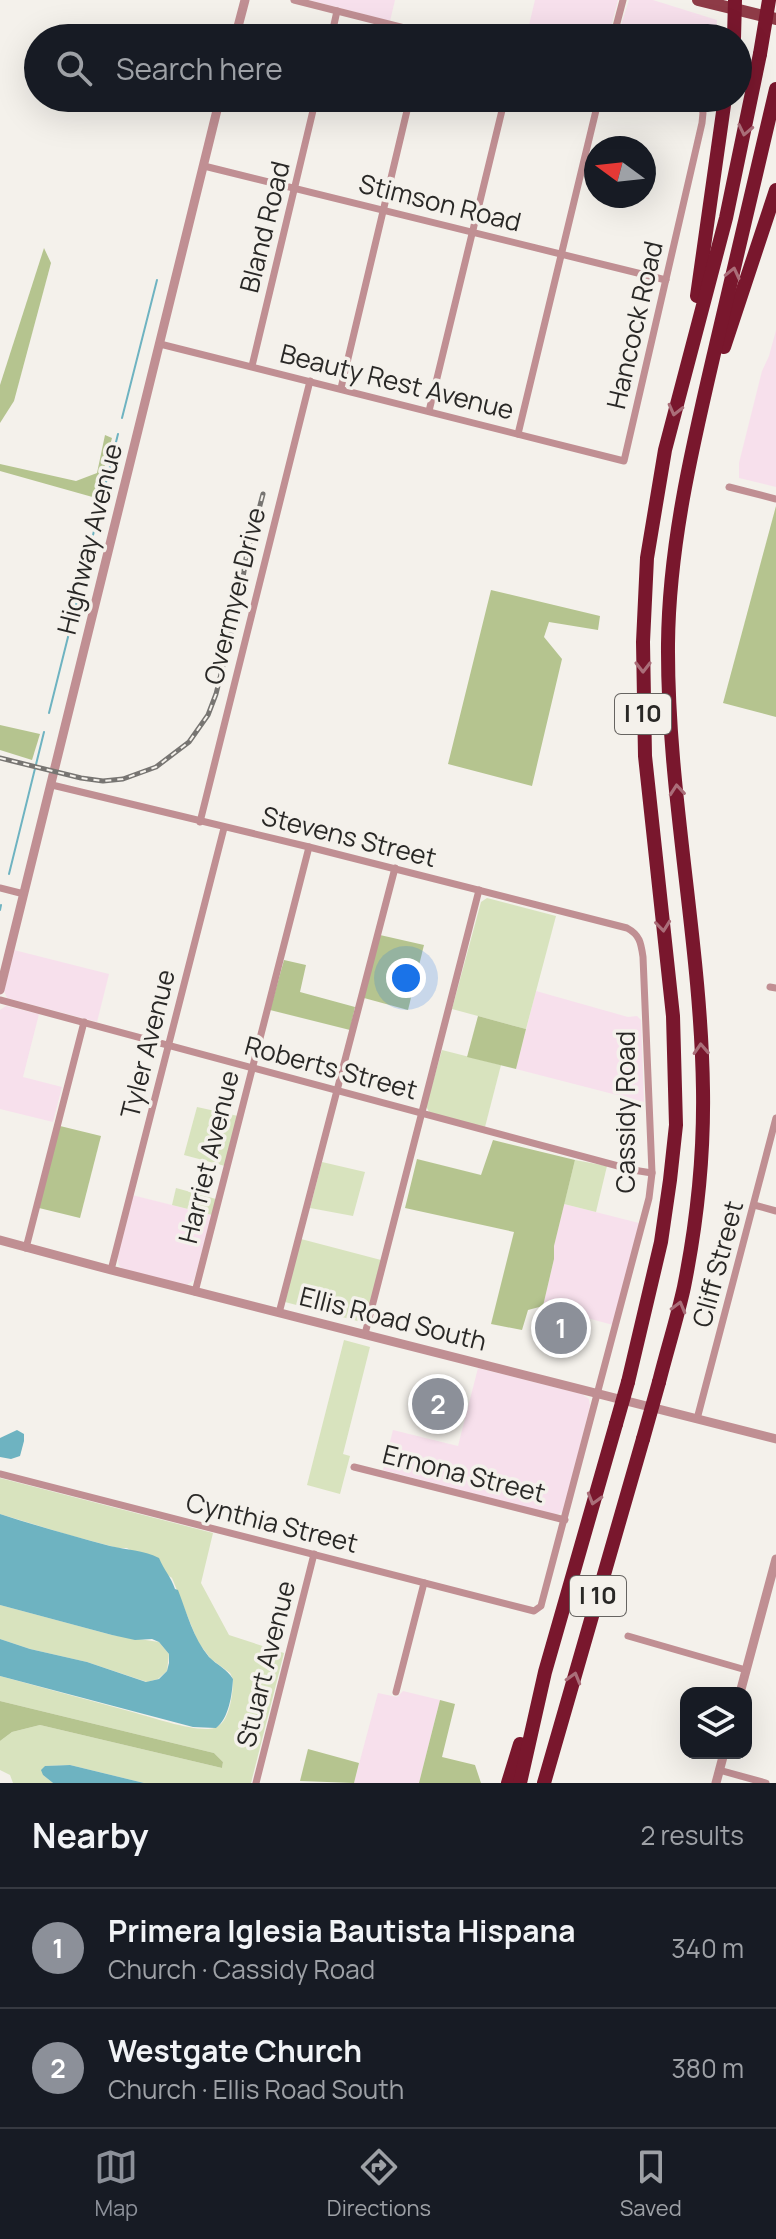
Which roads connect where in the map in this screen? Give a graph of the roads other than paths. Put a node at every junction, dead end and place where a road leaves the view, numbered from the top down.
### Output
1 (245, 0) edge
2 (294, 0) edge
3 (623, 0) edge
4 (698, 0) edge
5 (769, 0) edge
6 (736, 5) edge
7 (337, 11) junction
8 (776, 19) edge
9 (239, 24) edge
10 (334, 24) edge
11 (383, 24) edge
12 (617, 24) edge
13 (776, 89) edge
14 (752, 93) edge
15 (217, 112) edge
16 (313, 112) edge
17 (407, 112) edge
18 (502, 112) edge
19 (596, 112) edge
20 (701, 112) edge
21 (723, 112) edge
22 (748, 112) edge
23 (204, 166) junction
24 (295, 188) junction
25 (776, 190) edge
26 (383, 210) junction
27 (472, 232) junction
28 (561, 254) junction
29 (666, 280) junction
30 (160, 344) junction
31 (688, 360) junction
32 (252, 366) junction
33 (310, 381) junction
34 (341, 388) junction
35 (429, 411) junction
36 (696, 431) junction
37 (518, 434) junction
38 (624, 461) joint
39 (729, 487) dead end
40 (776, 499) edge
41 (52, 785) junction
42 (200, 822) junction
43 (224, 828) junction
44 (309, 847) junction
45 (395, 868) junction
46 (0, 888) edge
47 (479, 890) junction
48 (24, 894) junction
49 (636, 933) joint
50 (0, 990) edge
51 (0, 1000) edge
52 (84, 1022) junction
53 (168, 1045) junction
54 (253, 1068) junction
55 (337, 1091) junction
56 (421, 1114) junction
57 (776, 1118) edge
58 (652, 1173) junction
59 (754, 1205) junction
60 (776, 1211) edge
61 (0, 1240) edge
62 (26, 1248) junction
63 (111, 1270) junction
64 (195, 1292) junction
65 (279, 1313) junction
66 (365, 1334) junction
67 (597, 1394) junction
68 (697, 1419) junction
69 (776, 1439) edge
70 (354, 1467) dead end
71 (0, 1474) edge
72 (565, 1520) junction
73 (314, 1554) junction
74 (776, 1559) edge
75 (424, 1583) junction
76 (772, 1594) edge
77 (534, 1611) joint
78 (628, 1636) dead end
79 (746, 1670) junction
80 (545, 1672) junction
81 (742, 1687) edge
82 (396, 1692) dead end
83 (722, 1759) edge
84 (719, 1770) junction
85 (256, 1783) edge
86 (508, 1783) edge
87 (520, 1783) edge
88 (544, 1783) edge
89 (716, 1783) edge
90 (766, 1783) edge

1 - 9 street
2 - 7 street
3 - 12 street
4 - 6 main road
5 -> 14 highway, I 10, bridge
6 - 8 main road
7 - 10 street
7 - 11 street
36 -> 13 highway, I 10
15 - 23 street, Highway Avenue
16 - 24 street, Bland Road
17 - 26 street
18 - 27 street
19 - 28 street
20 - 29 street, Hancock Road
21 - 31 highway
22 -> 31 highway, I 10, bridge
23 - 24 street, Stimson Road
23 - 30 street, Highway Avenue
24 - 26 street, Stimson Road
24 - 32 street, Bland Road
25 - 36 highway
26 - 27 street, Stimson Road
26 - 34 street
27 - 28 street, Stimson Road
27 - 35 street
28 - 29 street, Stimson Road
28 - 37 street
29 - 38 street, Hancock Road
30 - 32 street, Beauty Rest Avenue
30 - 41 street, Highway Avenue
31 -> 80 highway, I 10, bridge
32 - 33 street, Beauty Rest Avenue
33 - 34 street, Beauty Rest Avenue
33 - 42 street, Overmyer Drive
34 - 35 street, Beauty Rest Avenue
35 - 37 street, Beauty Rest Avenue
88 -> 36 highway, I 10, bridge
37 - 38 street, Beauty Rest Avenue
39 - 40 street
41 - 42 street, Stevens Street
41 - 48 street, Highway Avenue
42 - 43 street, Stevens Street
43 - 44 street, Stevens Street
43 - 53 street, Tyler Avenue
44 - 45 street, Stevens Street
44 - 54 street, Harriet Avenue
45 - 47 street, Stevens Street
45 - 55 street
46 - 48 street
47 - 49 street, Stevens Street
47 - 56 street
48 - 50 street, Highway Avenue
49 - 58 street, Cassidy Road
51 - 52 street, Roberts Street
52 - 53 street, Roberts Street
52 - 62 street
53 - 54 street, Roberts Street
53 - 63 street, Tyler Avenue
54 - 55 street, Roberts Street
54 - 64 street, Harriet Avenue
55 - 56 street, Roberts Street
55 - 65 street
56 - 58 street, Roberts Street
56 - 66 street
57 - 59 street, Cliff Street
58 - 67 street, Cassidy Road
59 - 60 street
59 - 68 street, Cliff Street
61 - 62 street, Ellis Road South
62 - 63 street, Ellis Road South
63 - 64 street, Ellis Road South
64 - 65 street, Ellis Road South
65 - 66 street, Ellis Road South
66 - 67 street, Ellis Road South
67 - 68 street, Ellis Road South
67 - 72 street, Cassidy Road
68 - 69 street, Ellis Road South
70 - 72 street, Ernona Street
71 - 73 street, Cynthia Street
72 - 77 street, Cassidy Road
73 - 75 street, Cynthia Street
73 - 85 street, Stuart Avenue
74 - 76 street
75 - 77 street, Cynthia Street
75 - 82 street
76 - 79 street
78 - 79 street
79 - 81 street
80 - 86 highway
80 - 87 highway, I 10
83 - 84 street
84 - 89 street
84 - 90 street

